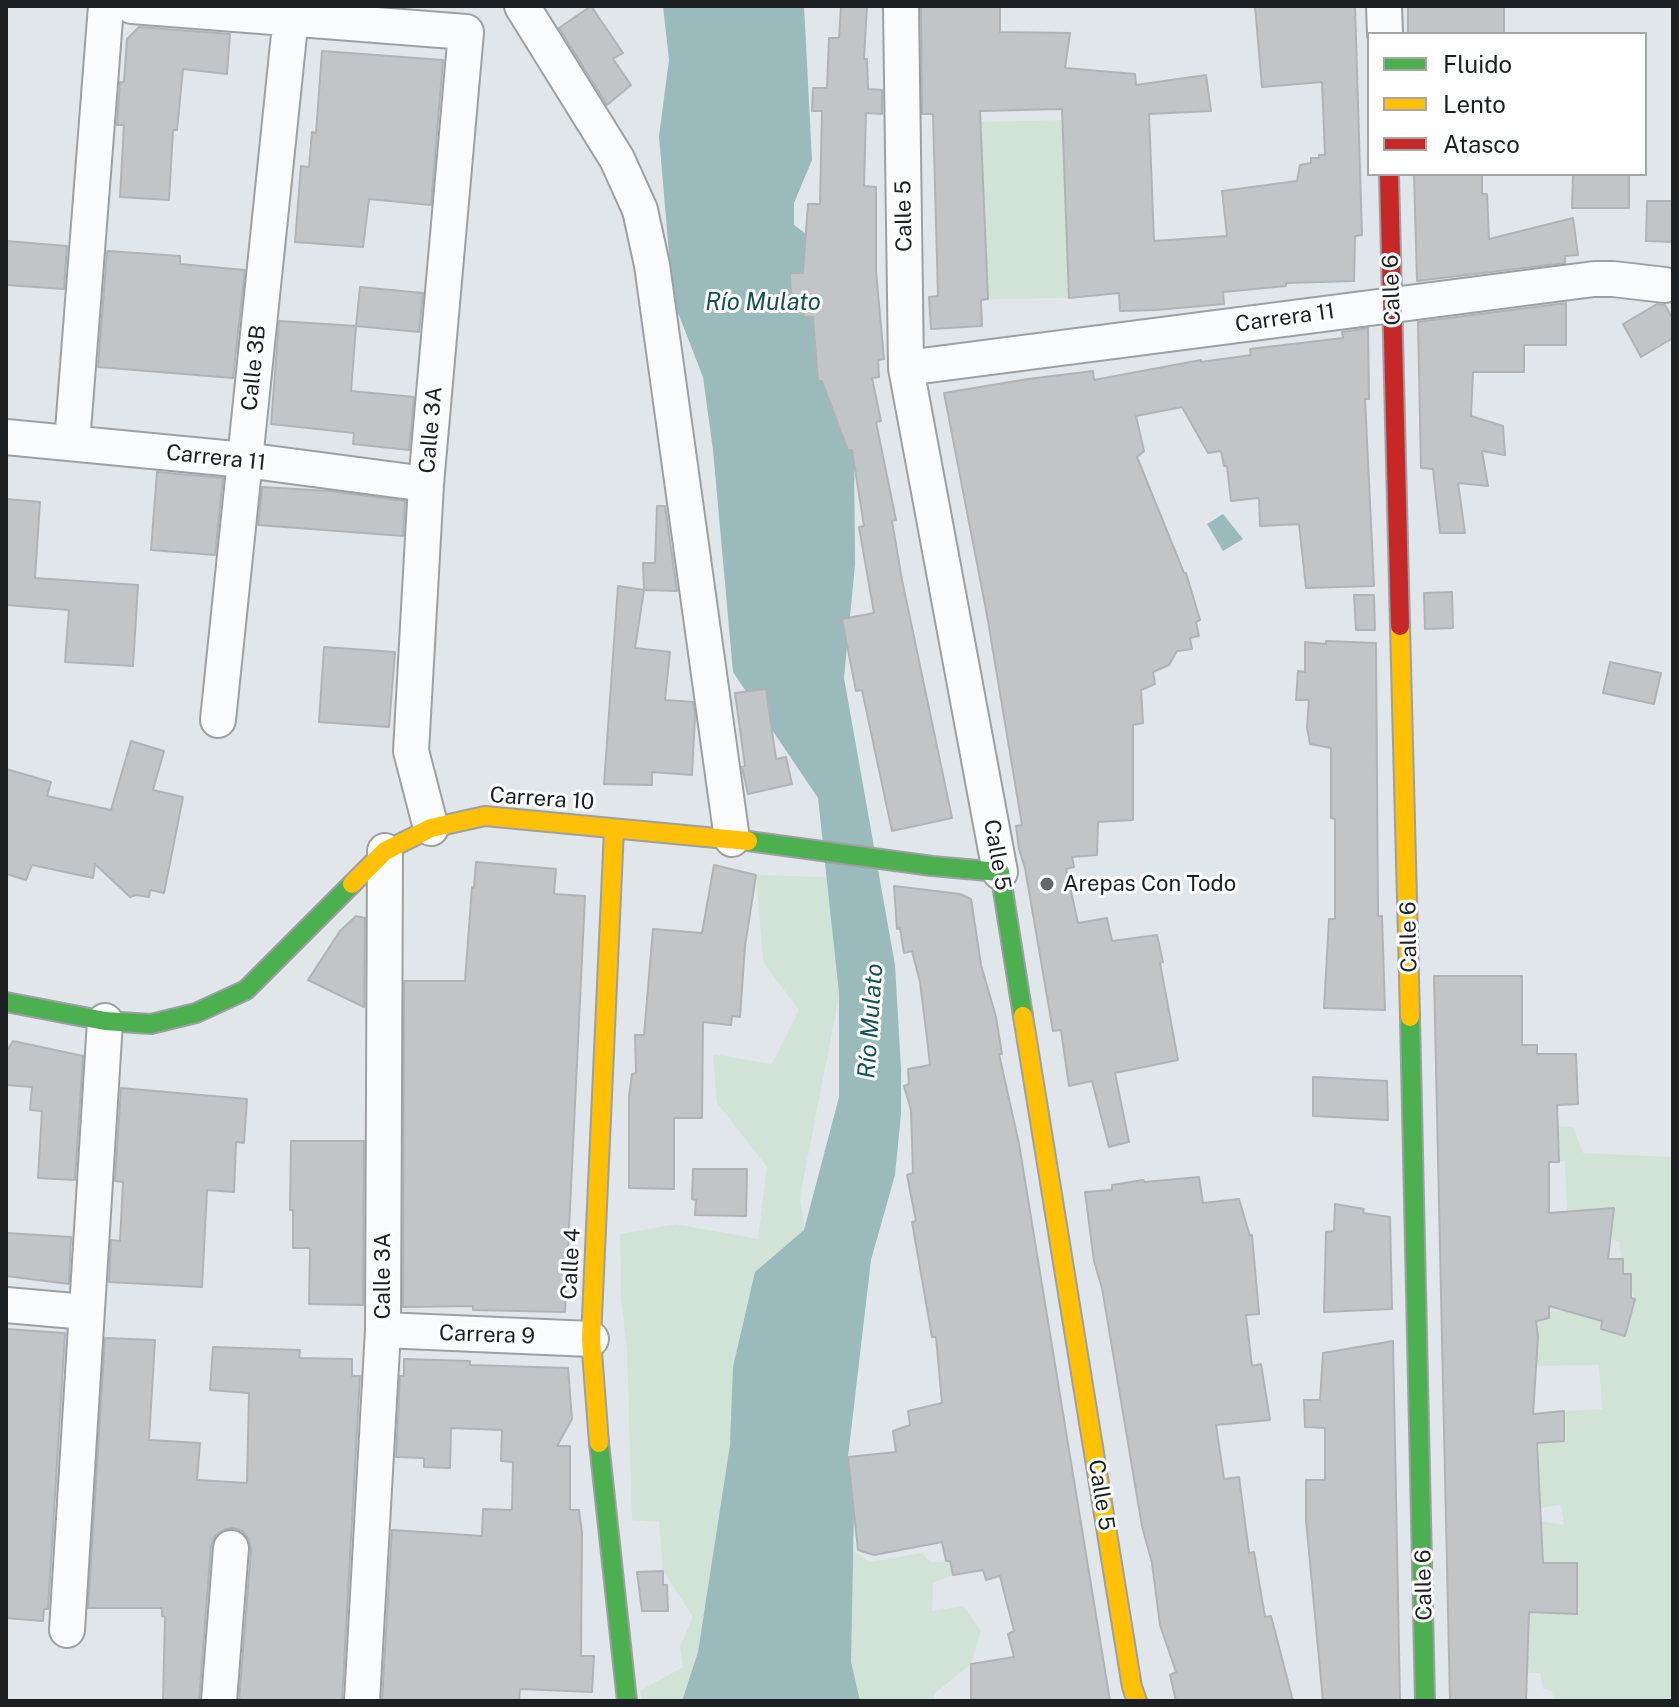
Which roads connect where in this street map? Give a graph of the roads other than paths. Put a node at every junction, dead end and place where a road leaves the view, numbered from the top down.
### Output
1 (106, 6) edge
2 (132, 6) edge
3 (522, 6) edge
4 (901, 6) edge
5 (1384, 6) edge
6 (291, 12) edge
7 (1385, 32) edge
8 (1389, 176) edge
9 (1665, 285) dead end
10 (1392, 304) junction
11 (906, 368) junction
12 (6, 437) edge
13 (72, 443) junction
14 (245, 460) junction
15 (426, 484) junction
16 (218, 720) dead end
17 (431, 828) junction
18 (614, 829) junction
19 (732, 839) junction
20 (385, 851) junction
21 (1000, 872) junction
22 (6, 1002) edge
23 (105, 1021) junction
24 (6, 1305) edge
25 (86, 1312) junction
26 (383, 1330) junction
27 (591, 1339) junction
28 (231, 1548) dead end
29 (67, 1630) dead end
30 (219, 1701) edge
31 (362, 1701) edge
32 (627, 1701) edge
33 (1137, 1701) edge
34 (1425, 1701) edge

1 - 13 street
2 - 6 street
3 - 19 street
4 - 11 street, Calle 5
5 - 7 street
6 - 14 street, Calle 3B
6 - 15 street, Calle 3A
8 - 10 main road, Calle 6
9 - 10 street, Carrera 11
10 - 11 street, Carrera 11
10 - 34 main road, Calle 6
11 - 21 street, Calle 5
12 - 13 street, Carrera 11
13 - 14 street, Carrera 11
14 - 15 street, Carrera 11
14 - 16 street, Calle 3B
15 - 17 street, Calle 3A
17 - 18 main road, Carrera 10
17 - 20 main road, Carrera 10
18 - 19 main road, Carrera 10
18 - 27 main road, Calle 4
19 - 21 main road, Carrera 10
20 - 23 main road, Carrera 10
20 - 26 street, Calle 3A
21 - 33 main road, Calle 5
22 - 23 main road, Carrera 10
23 - 25 street
24 - 25 street
25 - 29 street
26 - 27 street, Carrera 9
26 - 31 street, Calle 3A
27 - 32 main road, Calle 4
28 - 30 street

